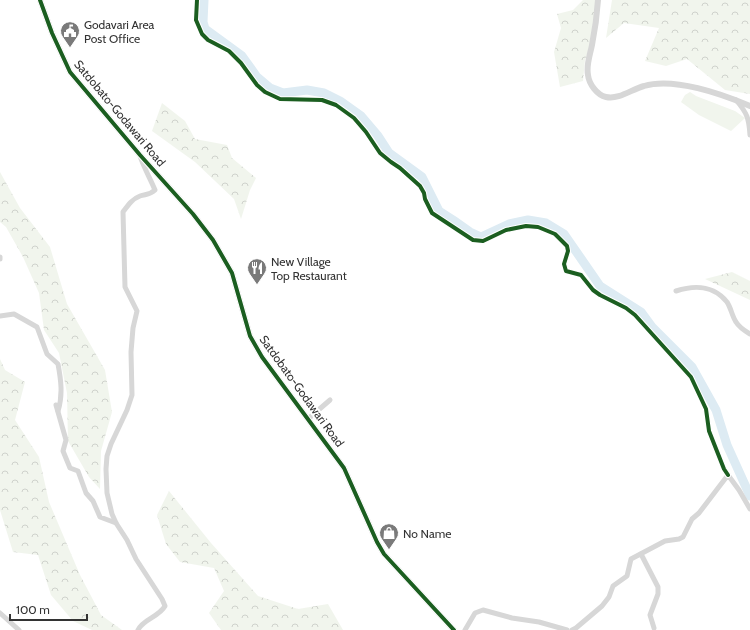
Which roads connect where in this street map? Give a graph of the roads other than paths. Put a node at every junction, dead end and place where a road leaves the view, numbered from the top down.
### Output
1 (40, 0) edge
2 (196, 0) edge
3 (598, 0) edge
4 (735, 100) junction
5 (750, 106) edge
6 (750, 134) edge
7 (140, 155) junction
8 (676, 291) dead end
9 (0, 316) edge
10 (750, 334) edge
11 (330, 400) dead end
12 (56, 404) dead end
13 (58, 412) junction
14 (308, 419) junction
15 (728, 476) junction
16 (750, 509) edge
17 (116, 523) junction
18 (641, 554) junction
19 (0, 613) edge
20 (654, 628) dead end
21 (19, 630) edge
22 (138, 630) edge
23 (454, 630) edge
24 (465, 630) edge
25 (566, 630) edge
26 (572, 630) edge

1 - 7 street, Satdobato-Godawari Road
2 - 15 street
3 - 4 street
4 - 5 street
4 - 6 street
7 - 14 street, Satdobato-Godawari Road
7 - 17 street
8 - 10 street
9 - 13 street
11 - 14 street
12 - 13 street
13 - 17 street
14 - 23 street, Satdobato-Godawari Road
15 - 16 street
15 - 18 street
17 - 22 street
18 - 20 street
18 - 26 street
19 - 21 street
24 - 25 street

